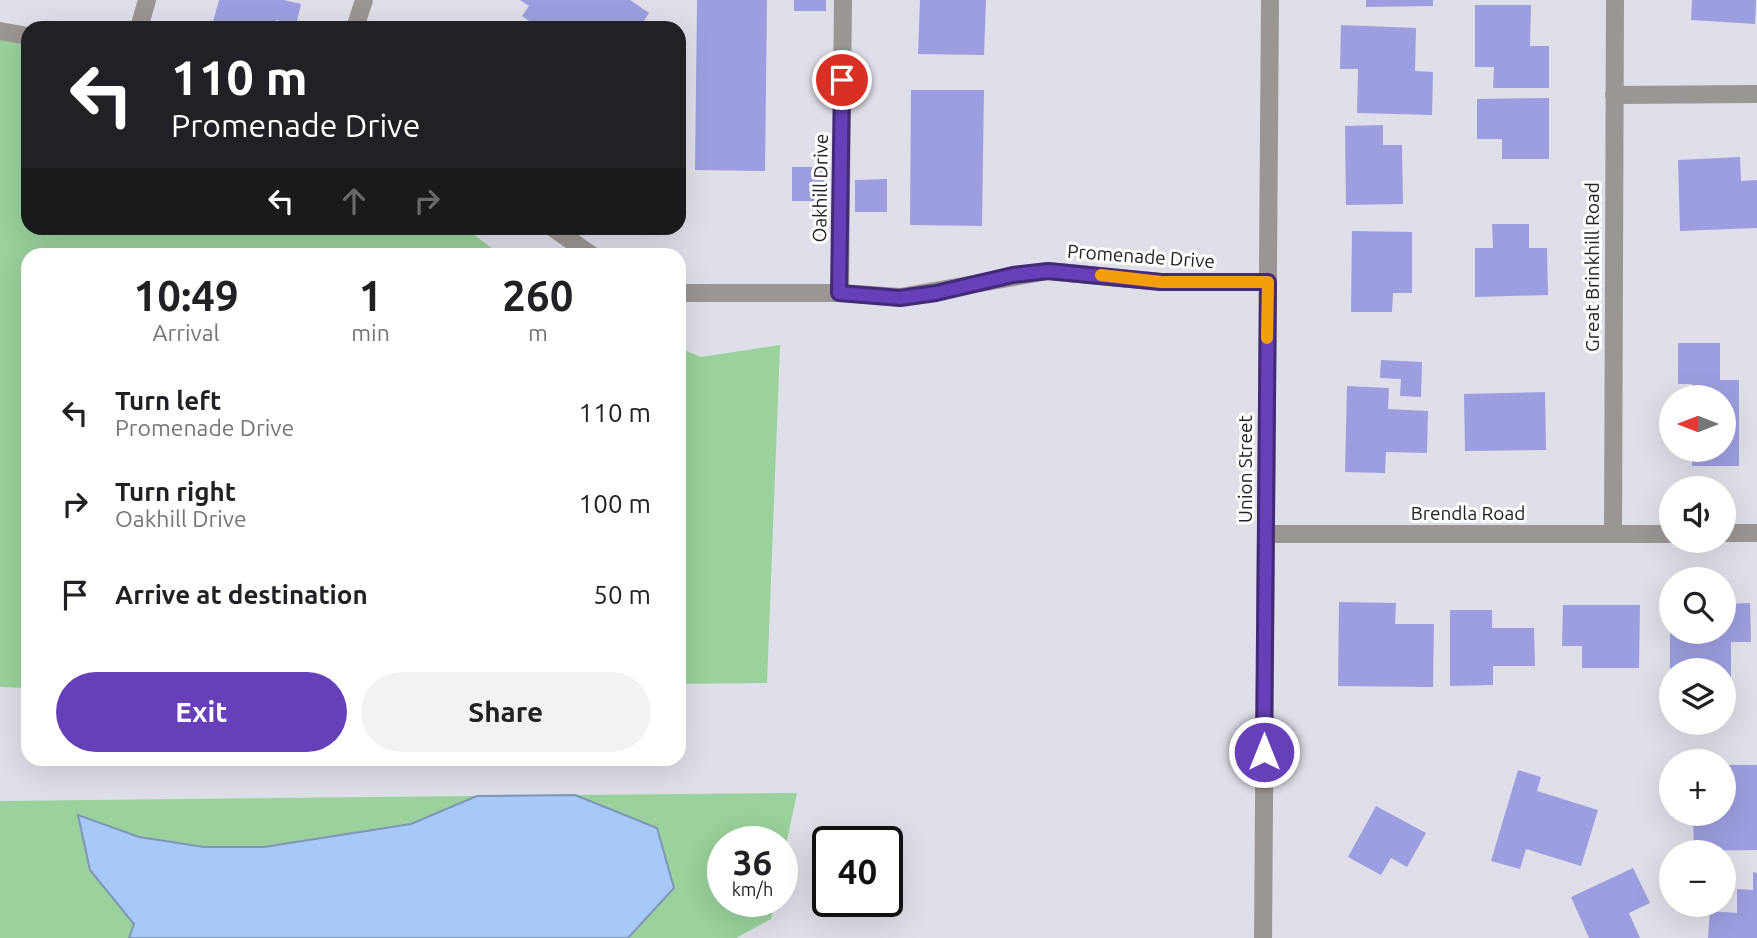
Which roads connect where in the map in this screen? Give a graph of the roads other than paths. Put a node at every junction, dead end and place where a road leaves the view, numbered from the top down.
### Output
1 (147, 0) edge
2 (363, 0) edge
3 (843, 0) edge
4 (1269, 0) edge
5 (1615, 0) edge
6 (141, 21) edge
7 (357, 21) edge
8 (0, 31) edge
9 (21, 35) edge
10 (1757, 94) edge
11 (1614, 95) junction
12 (563, 235) edge
13 (582, 248) edge
14 (1268, 282) junction
15 (686, 293) edge
16 (839, 293) junction
17 (1757, 533) edge
18 (1266, 534) junction
19 (1613, 534) junction
20 (1659, 534) edge
21 (1736, 534) edge
22 (1263, 938) edge

1 - 6 street
2 - 7 street
3 - 16 street, Oakhill Drive
4 - 14 street, Union Street
5 - 11 street, Great Brinkhill Road
8 - 9 street
10 - 11 street
11 - 19 street, Great Brinkhill Road
12 - 13 street
14 - 16 street, Promenade Drive
14 - 18 street, Union Street
15 - 16 street, Promenade Drive
17 - 21 street
18 - 19 street, Brendla Road
18 - 22 street, Union Street
19 - 20 street, Brendla Road

